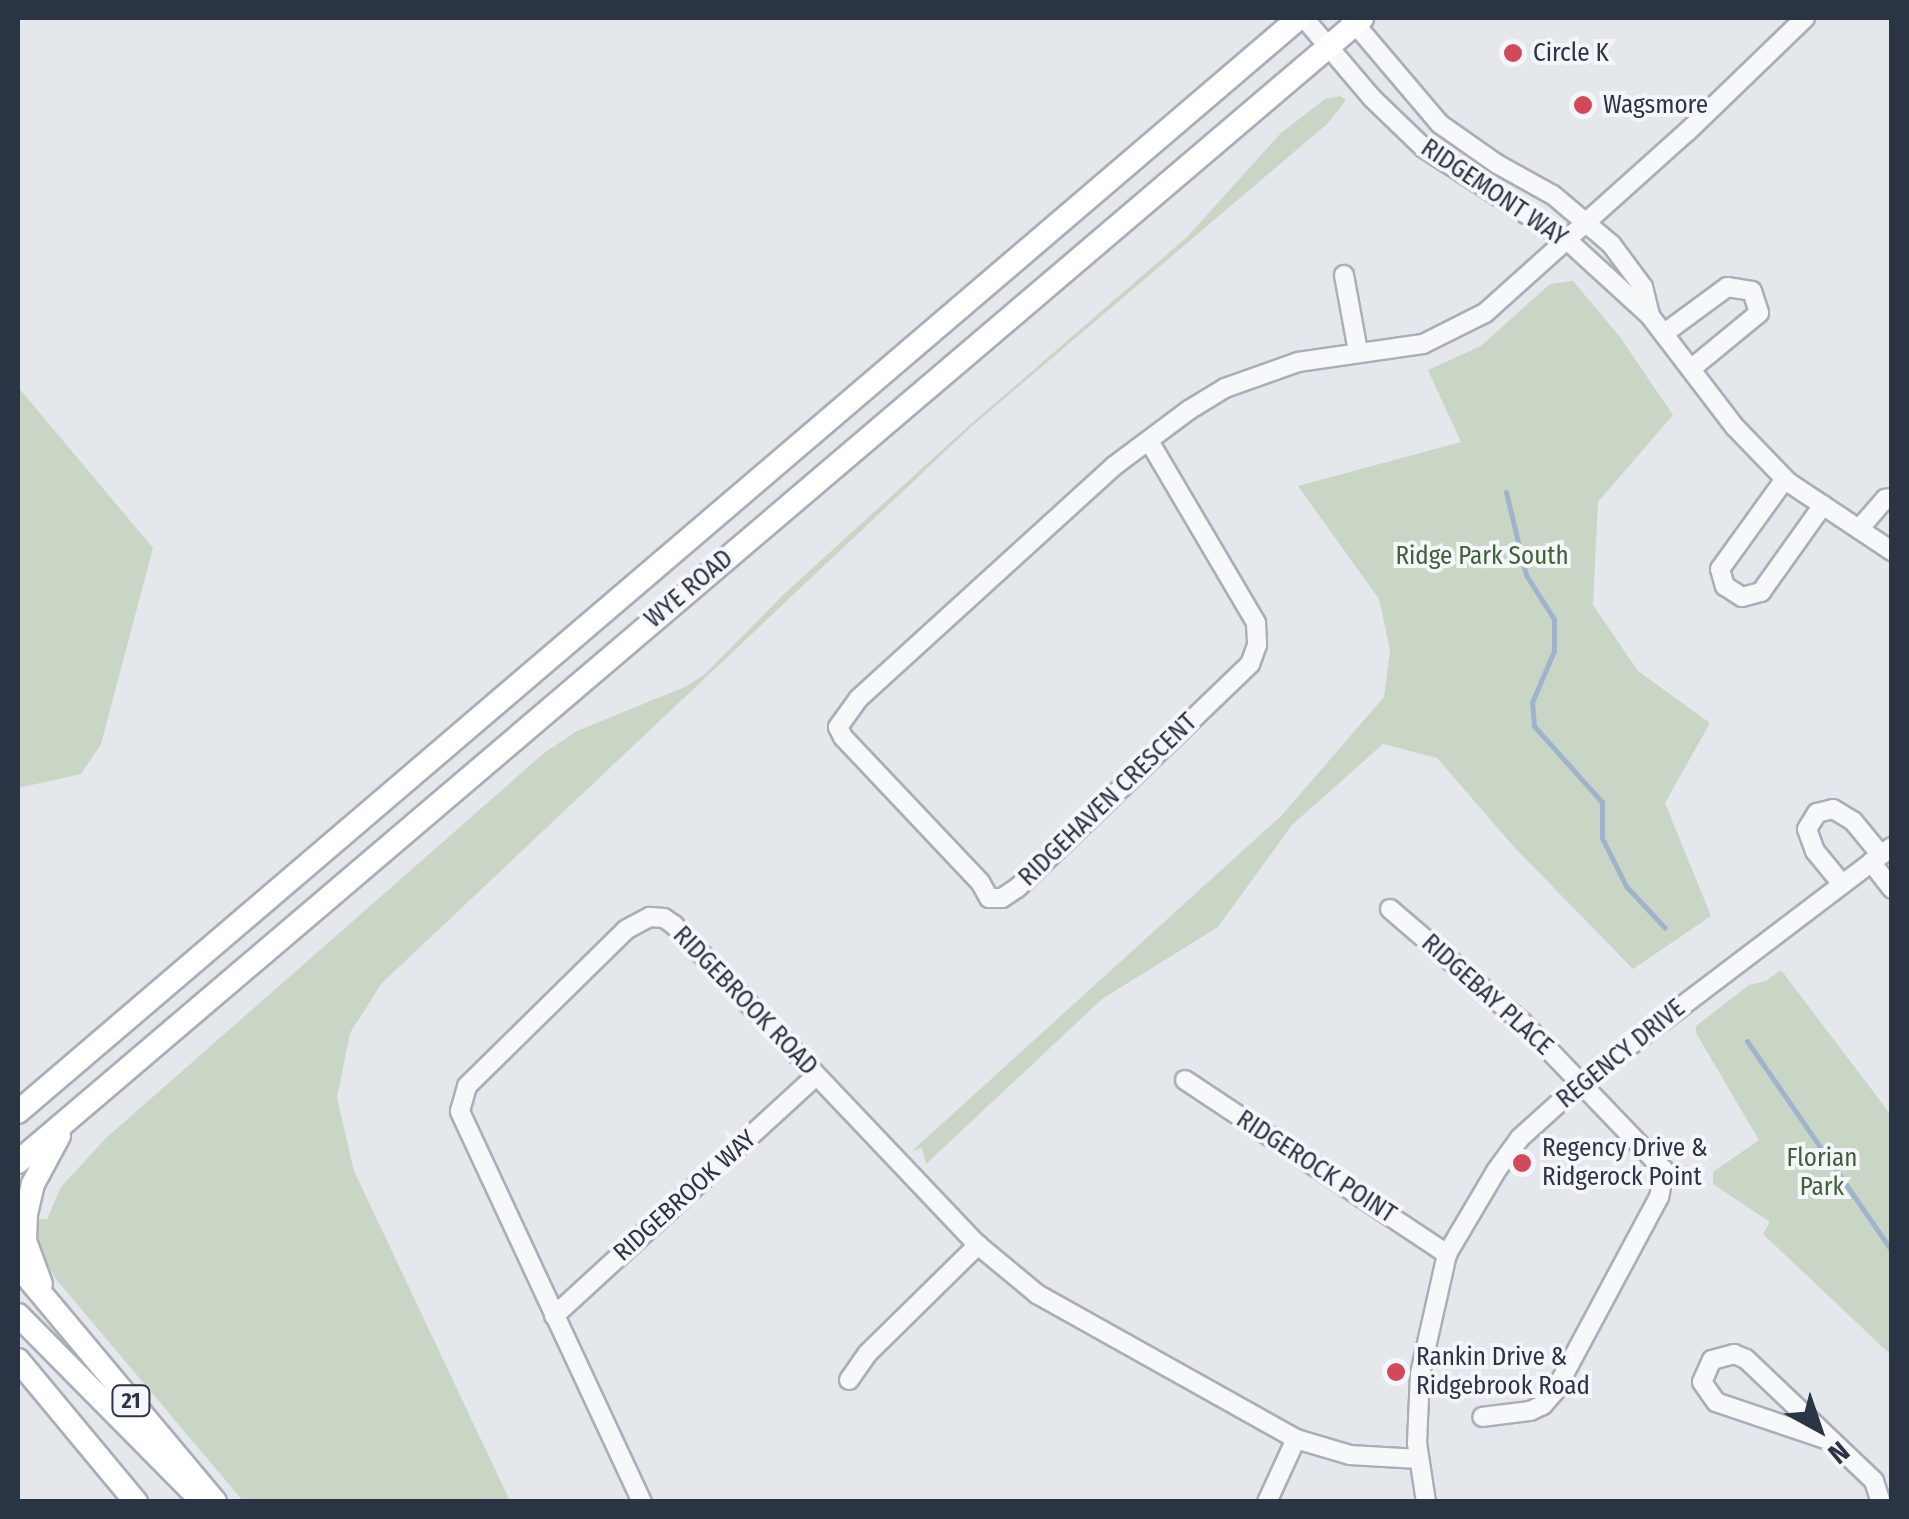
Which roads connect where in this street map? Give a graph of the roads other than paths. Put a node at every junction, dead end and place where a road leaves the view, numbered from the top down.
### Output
1 (1302, 18) edge
2 (1805, 18) edge
3 (1355, 20) edge
4 (1328, 46) junction
5 (1587, 222) junction
6 (1568, 240) junction
7 (1344, 275) dead end
8 (1650, 316) junction
9 (1666, 332) junction
10 (1358, 351) junction
11 (1692, 368) junction
12 (1148, 441) junction
13 (1786, 479) junction
14 (1892, 498) edge
15 (1823, 505) junction
16 (1859, 530) junction
17 (1892, 551) edge
18 (1881, 855) edge
19 (1842, 884) junction
20 (1892, 888) edge
21 (1390, 909) dead end
22 (816, 1076) junction
23 (56, 1080) junction
24 (1185, 1080) dead end
25 (1582, 1082) junction
26 (18, 1098) edge
27 (18, 1112) edge
28 (72, 1116) junction
29 (18, 1162) edge
30 (978, 1245) junction
31 (1447, 1254) junction
32 (18, 1266) edge
33 (47, 1301) junction
34 (18, 1315) edge
35 (554, 1316) junction
36 (18, 1360) edge
37 (849, 1380) dead end
38 (1482, 1418) dead end
39 (1296, 1440) junction
40 (1830, 1441) junction
41 (1419, 1459) junction
42 (136, 1502) edge
43 (204, 1502) edge
44 (216, 1502) edge
45 (642, 1502) edge
46 (1267, 1502) edge
47 (1426, 1502) edge
48 (1881, 1502) edge

1 - 4 street, RIDGEMONT WAY
1 - 23 main road, WYE ROAD
2 - 5 street, RIDGEHAVEN CRESCENT
3 - 4 main road, WYE ROAD
3 - 5 street, RIDGEMONT WAY
4 - 6 street, RIDGEMONT WAY
4 - 28 main road, WYE ROAD
5 - 6 street, RIDGEHAVEN CRESCENT
5 - 8 street, RIDGEMONT WAY
6 - 8 street, RIDGEMONT WAY
6 - 10 street, RIDGEHAVEN CRESCENT
7 - 10 street
8 - 9 street, RIDGEMONT WAY
9 - 11 street, RIDGEMONT WAY
9 - 11 street
10 - 12 street, RIDGEHAVEN CRESCENT
11 - 13 street, RIDGEMONT WAY
12 - 12 street, RIDGEHAVEN CRESCENT
13 - 15 street, RIDGEMONT WAY
13 - 15 street
14 - 16 street
15 - 16 street, RIDGEMONT WAY
16 - 17 street, RIDGEMONT WAY
18 - 19 street, REGENCY DRIVE
18 - 19 street
18 - 20 street
19 - 25 street, REGENCY DRIVE
21 - 25 street, RIDGEBAY PLACE
22 - 30 street, RIDGEBROOK ROAD
22 - 35 street, RIDGEBROOK WAY
22 - 35 street, RIDGEBROOK ROAD
23 - 26 main road
23 - 27 main road, WYE ROAD
24 - 31 street, RIDGEROCK POINT
25 - 31 street, REGENCY DRIVE
25 - 38 street, RIDGEBAY PLACE
28 - 29 main road, WYE ROAD
28 - 33 main road
30 - 37 street
30 - 39 street, RIDGEBROOK ROAD
31 - 41 street, REGENCY DRIVE
32 - 33 main road, 21
33 - 44 main road, 21
34 - 43 main road
35 - 45 street, RIDGEBROOK ROAD
36 - 42 main road, 21
39 - 41 street, RIDGEBROOK ROAD
39 - 46 street
40 - 40 street
40 - 48 street
41 - 47 street, REGENCY DRIVE

